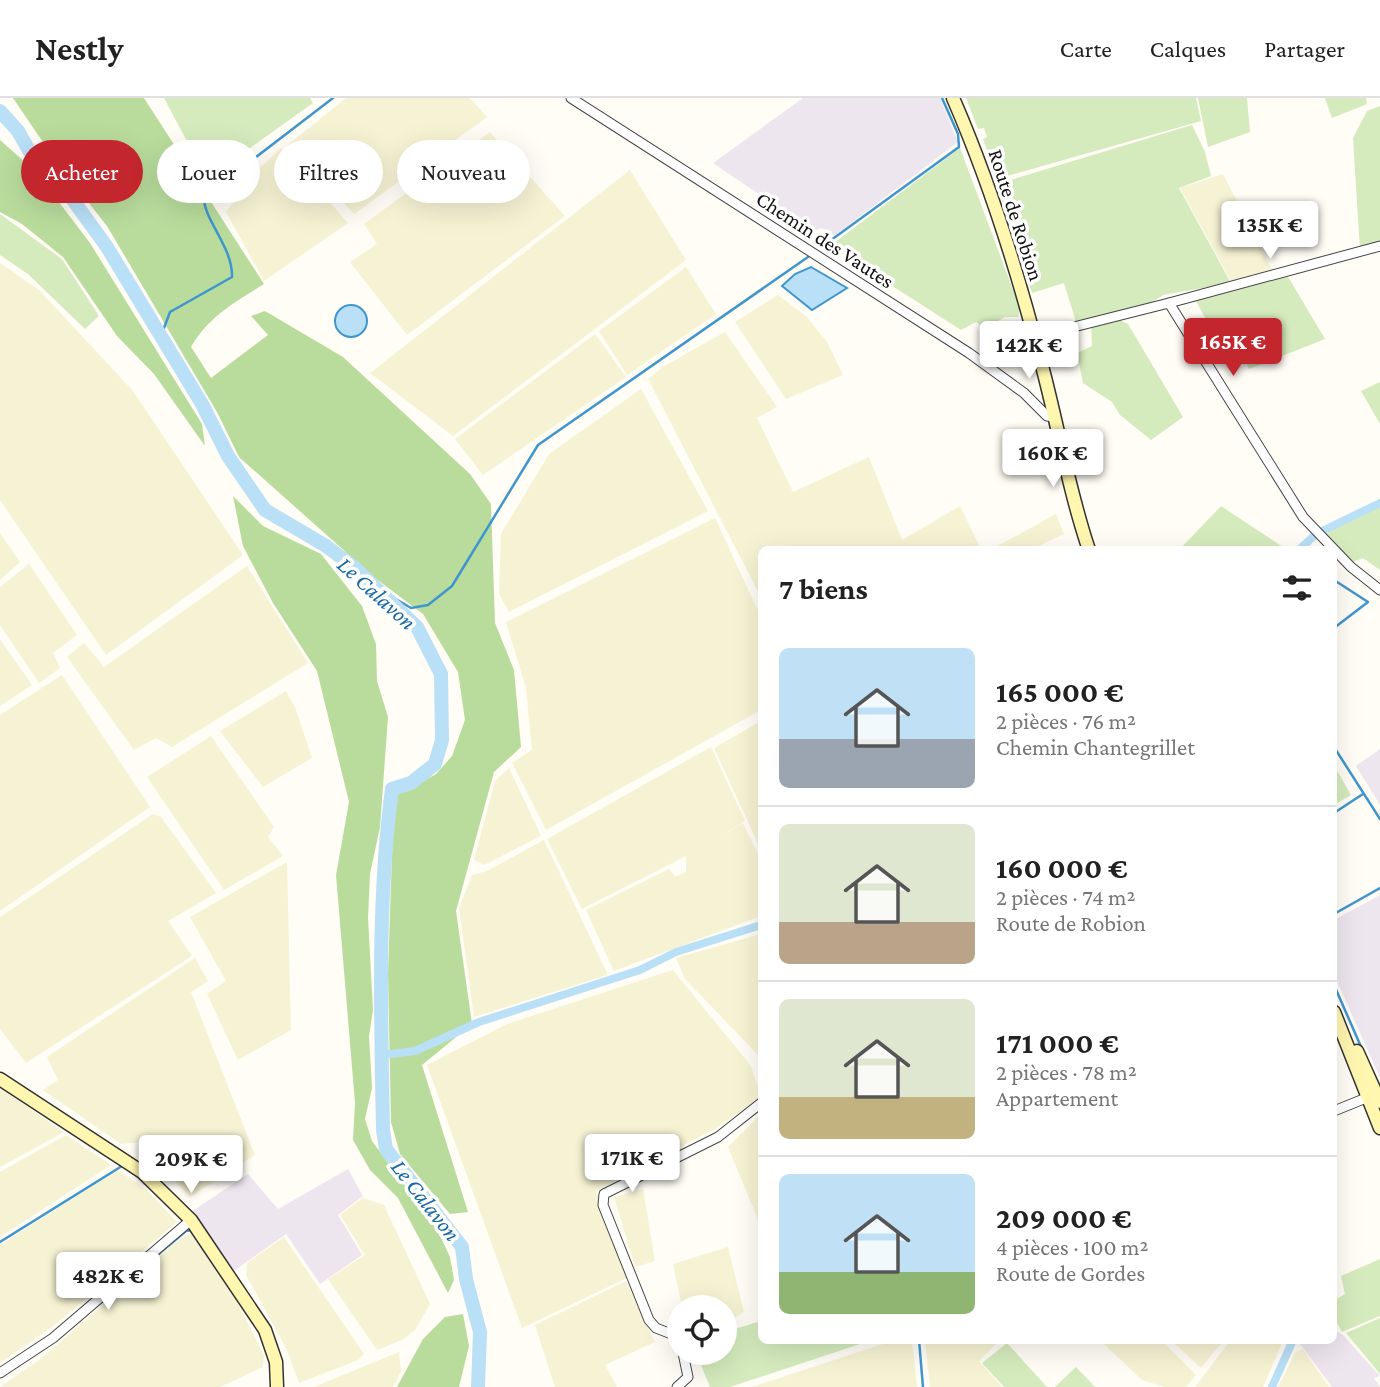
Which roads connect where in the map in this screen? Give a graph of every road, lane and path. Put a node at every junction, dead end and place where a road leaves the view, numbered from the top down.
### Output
1 (570, 98) edge
2 (953, 98) edge
3 (1380, 247) edge
4 (1169, 303) junction
5 (1034, 337) junction
6 (1054, 417) junction
7 (1088, 546) edge
8 (1331, 546) edge
9 (1337, 552) edge
10 (1380, 590) edge
11 (1337, 1011) edge
12 (1337, 1019) edge
13 (0, 1079) edge
14 (1373, 1099) edge
15 (758, 1105) edge
16 (1337, 1110) edge
17 (1380, 1114) edge
18 (1380, 1128) edge
19 (191, 1220) junction
20 (667, 1332) edge
21 (686, 1365) edge
22 (0, 1373) edge
23 (277, 1387) edge
24 (677, 1387) edge

1 - 6 street, Chemin des Vautes
2 - 5 main road, Route de Robion
3 - 4 street
4 - 5 street
4 - 8 street
5 - 6 main road, Route de Robion
6 - 7 main road, Route de Robion
9 - 10 street
11 - 14 main road
12 - 14 main road
13 - 19 main road
14 - 16 street
14 - 17 street
14 - 18 main road
15 - 20 street
19 - 22 street
19 - 23 main road
21 - 24 street

